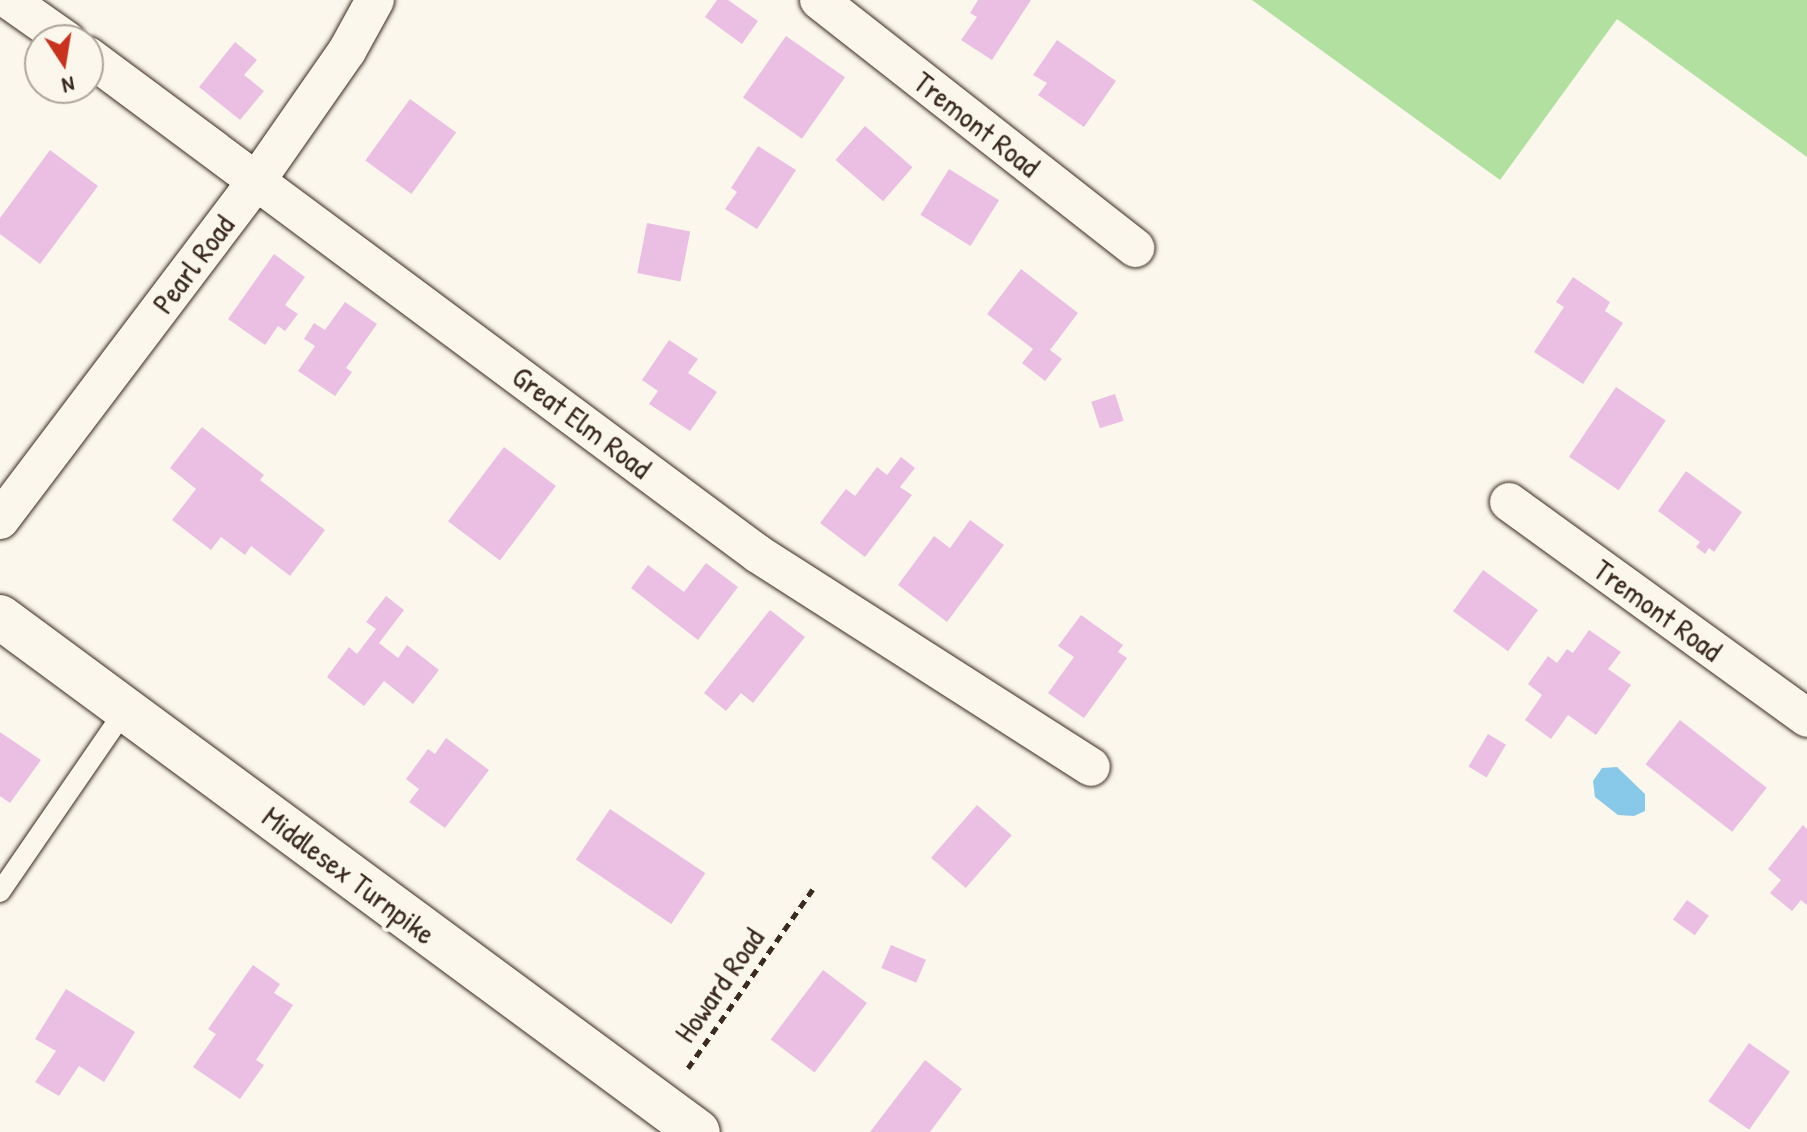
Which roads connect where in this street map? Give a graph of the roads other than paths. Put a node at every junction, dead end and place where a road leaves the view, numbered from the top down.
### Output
1 (9, 0) edge
2 (375, 0) edge
3 (819, 0) edge
4 (43, 24) edge
5 (104, 68) edge
6 (257, 180) junction
7 (1135, 248) dead end
8 (1509, 502) dead end
9 (0, 520) edge
10 (0, 617) edge
11 (126, 709) junction
12 (1807, 718) edge
13 (1091, 767) dead end
14 (0, 892) edge
15 (698, 1132) edge

1 - 4 street
2 - 6 street, Pearl Road
3 - 7 street, Tremont Road
5 - 6 street, Great Elm Road
6 - 9 street, Pearl Road
6 - 13 street, Great Elm Road
8 - 12 street, Tremont Road
10 - 11 main road, Middlesex Turnpike
11 - 14 lane
11 - 15 main road, Middlesex Turnpike

